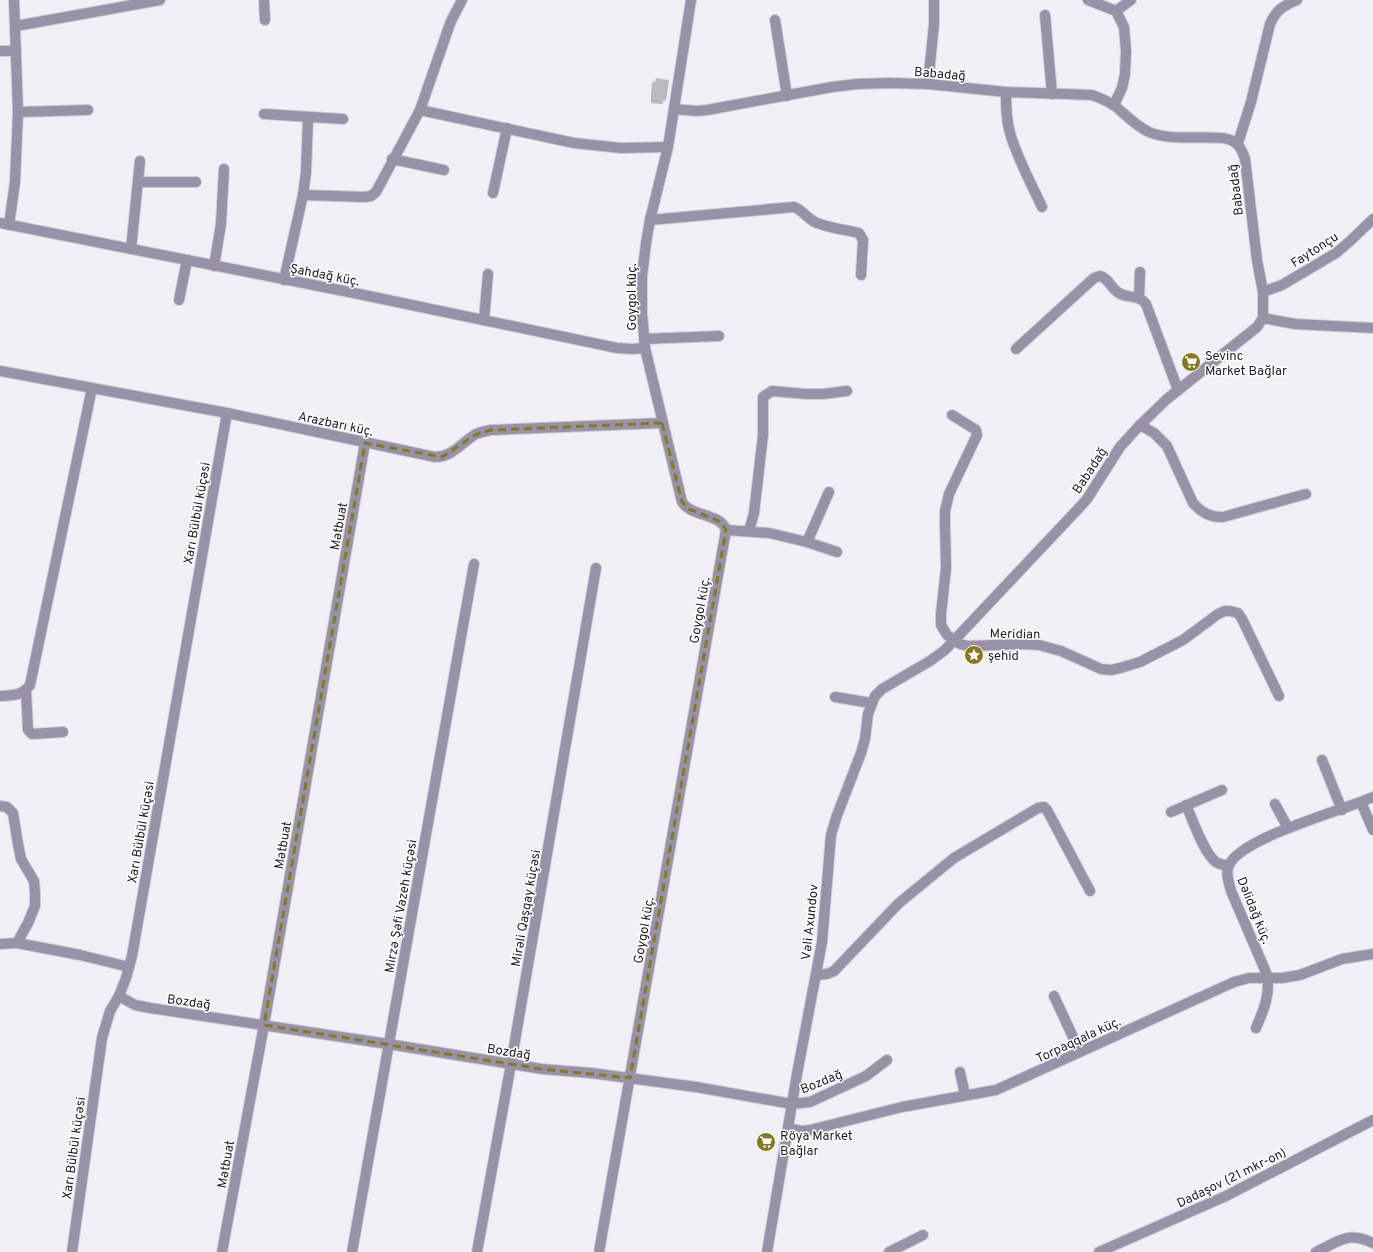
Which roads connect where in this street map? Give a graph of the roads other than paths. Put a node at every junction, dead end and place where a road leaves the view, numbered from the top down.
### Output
1 (14, 0) edge
2 (160, 0) edge
3 (264, 0) edge
4 (462, 0) edge
5 (691, 0) edge
6 (934, 0) edge
7 (1088, 0) edge
8 (1131, 0) edge
9 (1297, 0) edge
10 (1281, 3) edge
11 (1116, 11) junction
12 (1045, 15) dead end
13 (265, 20) dead end
14 (776, 20) dead end
15 (16, 26) junction
16 (16, 51) junction
17 (0, 52) edge
18 (928, 84) junction
19 (1006, 92) junction
20 (1052, 94) junction
21 (788, 96) junction
22 (1114, 105) junction
23 (674, 109) junction
24 (88, 110) dead end
25 (420, 110) junction
26 (18, 112) junction
27 (264, 114) dead end
28 (308, 118) junction
29 (343, 120) dead end
30 (507, 128) junction
31 (1238, 143) junction
32 (668, 147) junction
33 (392, 159) junction
34 (140, 161) dead end
35 (224, 169) dead end
36 (444, 170) dead end
37 (138, 182) junction
38 (196, 182) dead end
39 (493, 193) dead end
40 (303, 195) junction
41 (1042, 207) dead end
42 (1373, 219) edge
43 (650, 220) junction
44 (4, 224) edge
45 (131, 249) junction
46 (187, 260) junction
47 (214, 266) junction
48 (1140, 272) dead end
49 (488, 274) dead end
50 (861, 274) dead end
51 (284, 280) junction
52 (1263, 292) junction
53 (1139, 298) junction
54 (179, 300) dead end
55 (1263, 318) junction
56 (484, 320) junction
57 (1373, 328) edge
58 (719, 336) dead end
59 (644, 343) junction
60 (1016, 349) dead end
61 (0, 371) edge
62 (92, 388) junction
63 (1178, 390) junction
64 (847, 391) dead end
65 (227, 413) junction
66 (952, 415) dead end
67 (662, 423) junction
68 (1140, 425) junction
69 (365, 443) junction
70 (829, 492) dead end
71 (1306, 494) dead end
72 (726, 530) junction
73 (749, 531) junction
74 (807, 542) junction
75 (837, 552) dead end
76 (474, 564) dead end
77 (596, 568) dead end
78 (954, 640) junction
79 (26, 691) junction
80 (0, 696) edge
81 (1279, 696) dead end
82 (835, 697) dead end
83 (871, 703) junction
84 (63, 732) dead end
85 (1322, 760) dead end
86 (1222, 790) dead end
87 (1373, 797) edge
88 (1362, 802) junction
89 (1275, 804) dead end
90 (1186, 805) junction
91 (0, 806) edge
92 (1342, 810) junction
93 (1171, 812) dead end
94 (1288, 828) junction
95 (1373, 830) edge
96 (1228, 866) junction
97 (1090, 891) dead end
98 (17, 943) junction
99 (0, 944) edge
100 (1373, 954) edge
101 (129, 967) junction
102 (817, 975) junction
103 (1268, 977) junction
104 (119, 996) junction
105 (1054, 996) dead end
106 (264, 1025) junction
107 (1256, 1028) dead end
108 (388, 1044) junction
109 (1080, 1052) junction
110 (887, 1060) dead end
111 (511, 1064) junction
112 (960, 1072) dead end
113 (630, 1078) junction
114 (965, 1095) junction
115 (792, 1104) junction
116 (1373, 1120) edge
117 (788, 1128) junction
118 (923, 1235) dead end
119 (1372, 1246) edge
120 (72, 1252) edge
121 (222, 1252) edge
122 (352, 1252) edge
123 (477, 1252) edge
124 (599, 1252) edge
125 (767, 1252) edge
126 (889, 1252) edge
127 (1099, 1252) edge
128 (1316, 1252) edge

1 - 15 street
2 - 15 street
3 - 13 street
4 - 25 street
5 - 23 street, Goygol küç.
6 - 18 street
7 - 11 street
8 - 11 street
9 - 10 street
10 - 31 street
11 - 22 street
12 - 20 street
14 - 21 street
15 - 16 street
16 - 17 street
16 - 26 street
18 - 19 street, Babadağ
18 - 21 street, Babadağ
19 - 20 street, Babadağ
19 - 41 street
20 - 22 street, Babadağ
21 - 23 street, Babadağ
22 - 31 street, Babadağ
23 - 32 street, Goygol küç.
24 - 26 street
25 - 30 street
25 - 33 street
26 - 44 street
27 - 28 street
28 - 29 street
28 - 40 street
30 - 32 street
30 - 39 street
31 - 52 street, Babadağ
32 - 43 street, Goygol küç.
33 - 36 street
33 - 40 street
34 - 37 street
35 - 47 street
37 - 38 street
37 - 45 street
40 - 51 street
42 - 52 street, Faytonçu
43 - 50 street
43 - 59 street, Goygol küç.
44 - 45 street, Şahdağ küç.
45 - 46 street, Şahdağ küç.
46 - 47 street, Şahdağ küç.
46 - 54 street
47 - 51 street, Şahdağ küç.
48 - 53 street
49 - 56 street
51 - 56 street, Şahdağ küç.
52 - 55 street, Babadağ
53 - 60 street
53 - 63 street
55 - 57 street
55 - 63 street, Babadağ
56 - 59 street, Şahdağ küç.
58 - 59 street, Şahdağ küç.
59 - 67 street, Goygol küç.
61 - 62 street, Arazbarı küç.
62 - 65 street, Arazbarı küç.
62 - 79 street
63 - 68 street, Babadağ
64 - 73 street
65 - 69 street, Arazbarı küç.
65 - 101 street, Xarı Bülbül küçəsi
66 - 78 street
67 - 69 street, Arazbarı küç.
67 - 72 street, Goygol küç.
68 - 71 street
68 - 78 street, Babadağ
69 - 106 street, Mətbuat
70 - 74 street
72 - 73 street
72 - 113 street, Goygol küç.
73 - 74 street
74 - 75 street
76 - 108 street, Mirzə Şəfi Vazeh küçəsi
77 - 111 street, Mirəli Qaşqay küçəsi
78 - 81 street, Meridian
78 - 83 street
79 - 80 street
79 - 84 street
82 - 83 street
83 - 102 street, Vəli Axundov
85 - 92 street
86 - 90 street
87 - 88 street, Dəlidağ küç.
88 - 92 street, Dəlidağ küç.
88 - 95 street
89 - 94 street
90 - 93 street
90 - 96 street
91 - 98 street
92 - 94 street, Dəlidağ küç.
94 - 96 street, Dəlidağ küç.
96 - 103 street, Dəlidağ küç.
97 - 102 street
98 - 99 street
98 - 101 street
100 - 103 street, Torpaqqala küç.
101 - 104 street, Xarı Bülbül küçəsi
102 - 115 street, Vəli Axundov
103 - 107 street, Dəlidağ küç.
103 - 109 street, Torpaqqala küç.
104 - 106 street, Bozdağ
104 - 120 street, Xarı Bülbül küçəsi
105 - 109 street
106 - 108 street, Bozdağ
106 - 121 street, Mətbuat
108 - 111 street, Bozdağ
108 - 122 street, Mirzə Şəfi Vazeh küçəsi
109 - 114 street, Torpaqqala küç.
110 - 115 street, Bozdağ
111 - 113 street, Bozdağ
111 - 123 street, Mirəli Qaşqay küçəsi
112 - 114 street
113 - 115 street, Bozdağ
113 - 124 street, Goygol küç.
114 - 117 street, Torpaqqala küç.
115 - 117 street, Vəli Axundov
116 - 127 street, Dadaşov (21 mkr-on)
117 - 125 street, Vəli Axundov
118 - 126 street
119 - 128 street

